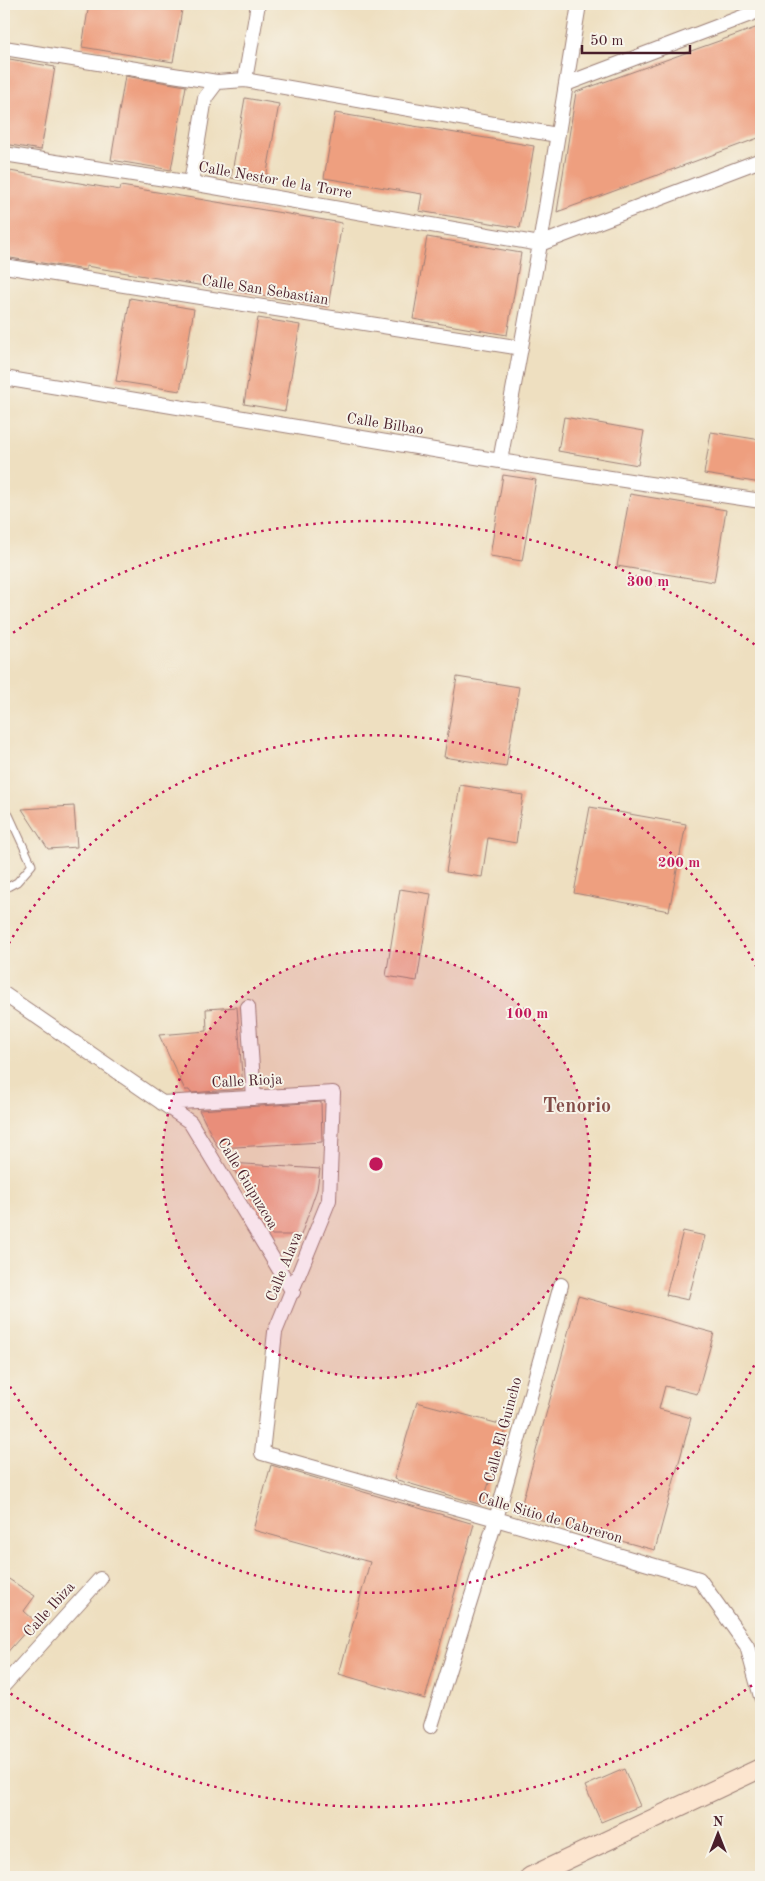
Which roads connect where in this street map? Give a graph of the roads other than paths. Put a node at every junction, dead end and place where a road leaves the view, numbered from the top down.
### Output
1 (258, 4) edge
2 (579, 4) edge
3 (761, 10) edge
4 (4, 48) edge
5 (245, 80) junction
6 (218, 82) junction
7 (566, 84) junction
8 (557, 135) junction
9 (4, 154) edge
10 (761, 160) edge
11 (191, 183) junction
12 (540, 244) junction
13 (4, 266) edge
14 (521, 348) junction
15 (4, 378) edge
16 (500, 460) junction
17 (761, 501) edge
18 (9, 815) dead end
19 (4, 889) edge
20 (4, 994) edge
21 (248, 1007) dead end
22 (333, 1093) joint
23 (254, 1098) junction
24 (162, 1103) junction
25 (561, 1285) dead end
26 (293, 1292) junction
27 (262, 1453) joint
28 (496, 1519) junction
29 (100, 1579) dead end
30 (6, 1677) edge
31 (761, 1697) edge
32 (431, 1726) dead end
33 (761, 1768) edge
34 (530, 1877) edge

1 - 5 street
2 - 7 street
3 - 7 street
4 - 6 street
5 - 6 street
5 - 8 street
6 - 11 street
7 - 8 street
8 - 12 street
9 - 11 street, Calle Nestor de la Torre
10 - 12 street
11 - 12 street, Calle Nestor de la Torre
12 - 14 street
13 - 14 street, Calle San Sebastian
14 - 16 street
15 - 16 street, Calle Bilbao
16 - 17 street, Calle Bilbao
18 - 19 lane
20 - 24 street, Calle Guipuzcoa
21 - 23 street
22 - 23 street, Calle Rioja
22 - 26 street, Calle Alava
23 - 24 street, Calle Rioja
24 - 26 street, Calle Guipuzcoa
25 - 28 street, Calle El Guincho
26 - 27 street, Calle Alava
27 - 28 street, Calle Sitio de Cabreron
28 - 31 street, Calle Sitio de Cabreron
28 - 32 street, Calle El Guincho
29 - 30 street, Calle Ibiza
33 - 34 main road

